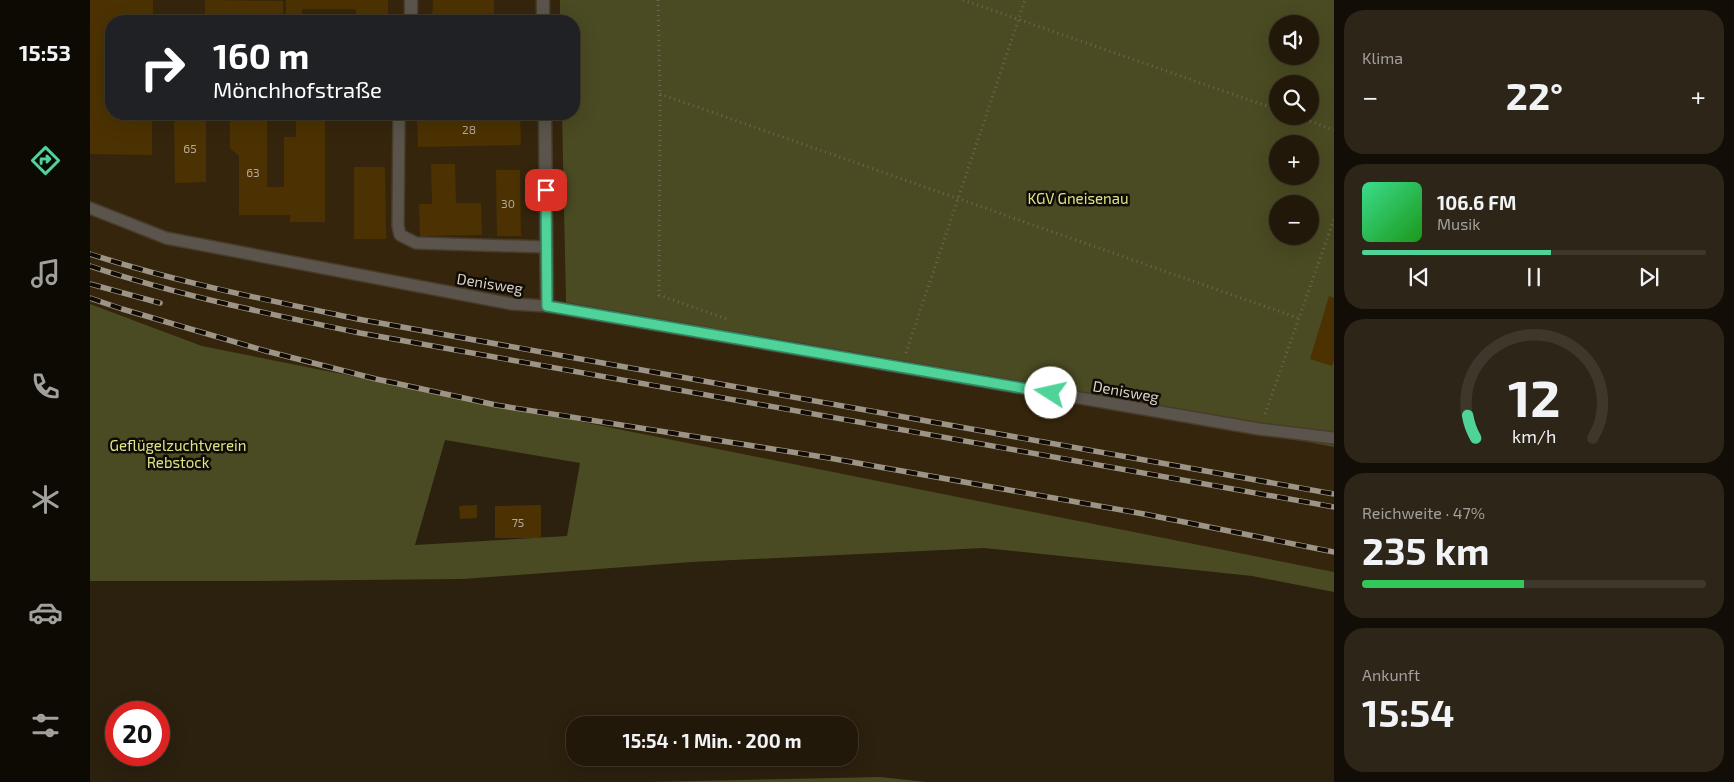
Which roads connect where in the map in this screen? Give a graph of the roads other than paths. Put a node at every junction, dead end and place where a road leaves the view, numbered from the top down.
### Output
1 (411, 0) edge
2 (543, 0) edge
3 (411, 15) edge
4 (543, 15) edge
5 (399, 120) edge
6 (545, 120) edge
7 (90, 208) edge
8 (546, 247) junction
9 (547, 306) junction
10 (1334, 438) edge

1 - 3 street
2 - 4 street
5 - 8 lane
6 - 8 street
7 - 9 lane, Denisweg
8 - 9 street
9 - 10 lane, Denisweg

